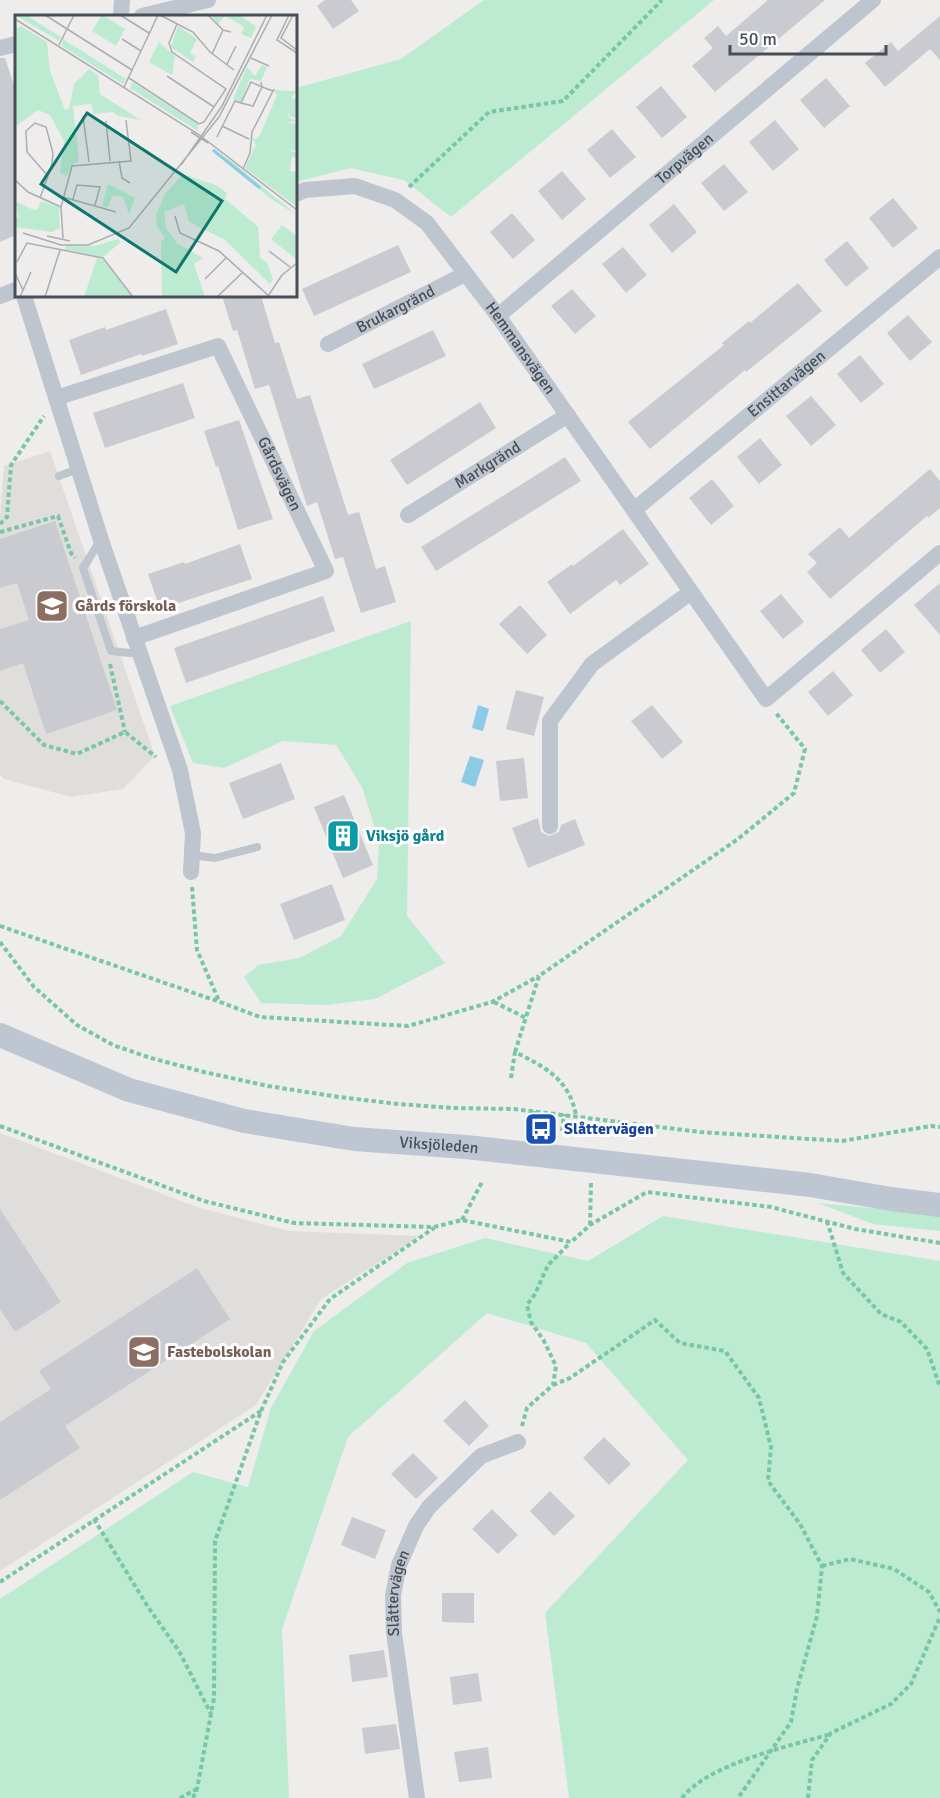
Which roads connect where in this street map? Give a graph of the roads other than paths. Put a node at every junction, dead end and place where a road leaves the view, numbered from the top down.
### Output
1 (122, 0) edge
2 (208, 0) edge
3 (873, 0) edge
4 (121, 15) edge
5 (146, 15) edge
6 (15, 45) edge
7 (0, 48) edge
8 (297, 194) edge
9 (940, 257) edge
10 (465, 274) junction
11 (15, 290) edge
12 (0, 296) edge
13 (24, 297) edge
14 (498, 316) junction
15 (328, 344) dead end
16 (56, 398) junction
17 (568, 415) junction
18 (78, 469) junction
19 (59, 476) dead end
20 (634, 510) junction
21 (408, 515) dead end
22 (101, 540) junction
23 (940, 553) edge
24 (691, 592) junction
25 (137, 646) junction
26 (550, 826) dead end
27 (257, 847) dead end
28 (192, 855) junction
29 (191, 872) road end
30 (0, 1035) edge
31 (940, 1196) edge
32 (891, 1199) junction
33 (940, 1205) edge
34 (518, 1442) road end
35 (417, 1798) edge

1 - 4 street
2 - 5 street
3 - 14 street, Torpvägen
6 - 7 street
8 - 10 street, Hemmansvägen
9 - 20 street, Ensittarvägen
10 - 14 street, Hemmansvägen
10 - 15 street, Brukargränd
11 - 12 street
13 - 16 street
14 - 17 street, Hemmansvägen
16 - 18 street
16 - 25 street, Gårdsvägen
17 - 20 street, Hemmansvägen
17 - 21 street, Markgränd
18 - 19 lane
18 - 22 street
20 - 24 street, Hemmansvägen
22 - 25 street
22 - 25 lane
23 - 24 street, Hemmansvägen
24 - 26 street
25 - 28 street
27 - 28 lane
28 - 29 street
30 - 32 main road, Viksjöleden
31 - 32 main road, Viksjöleden
32 - 33 main road, Viksjöleden
34 - 35 street, Slåttervägen

